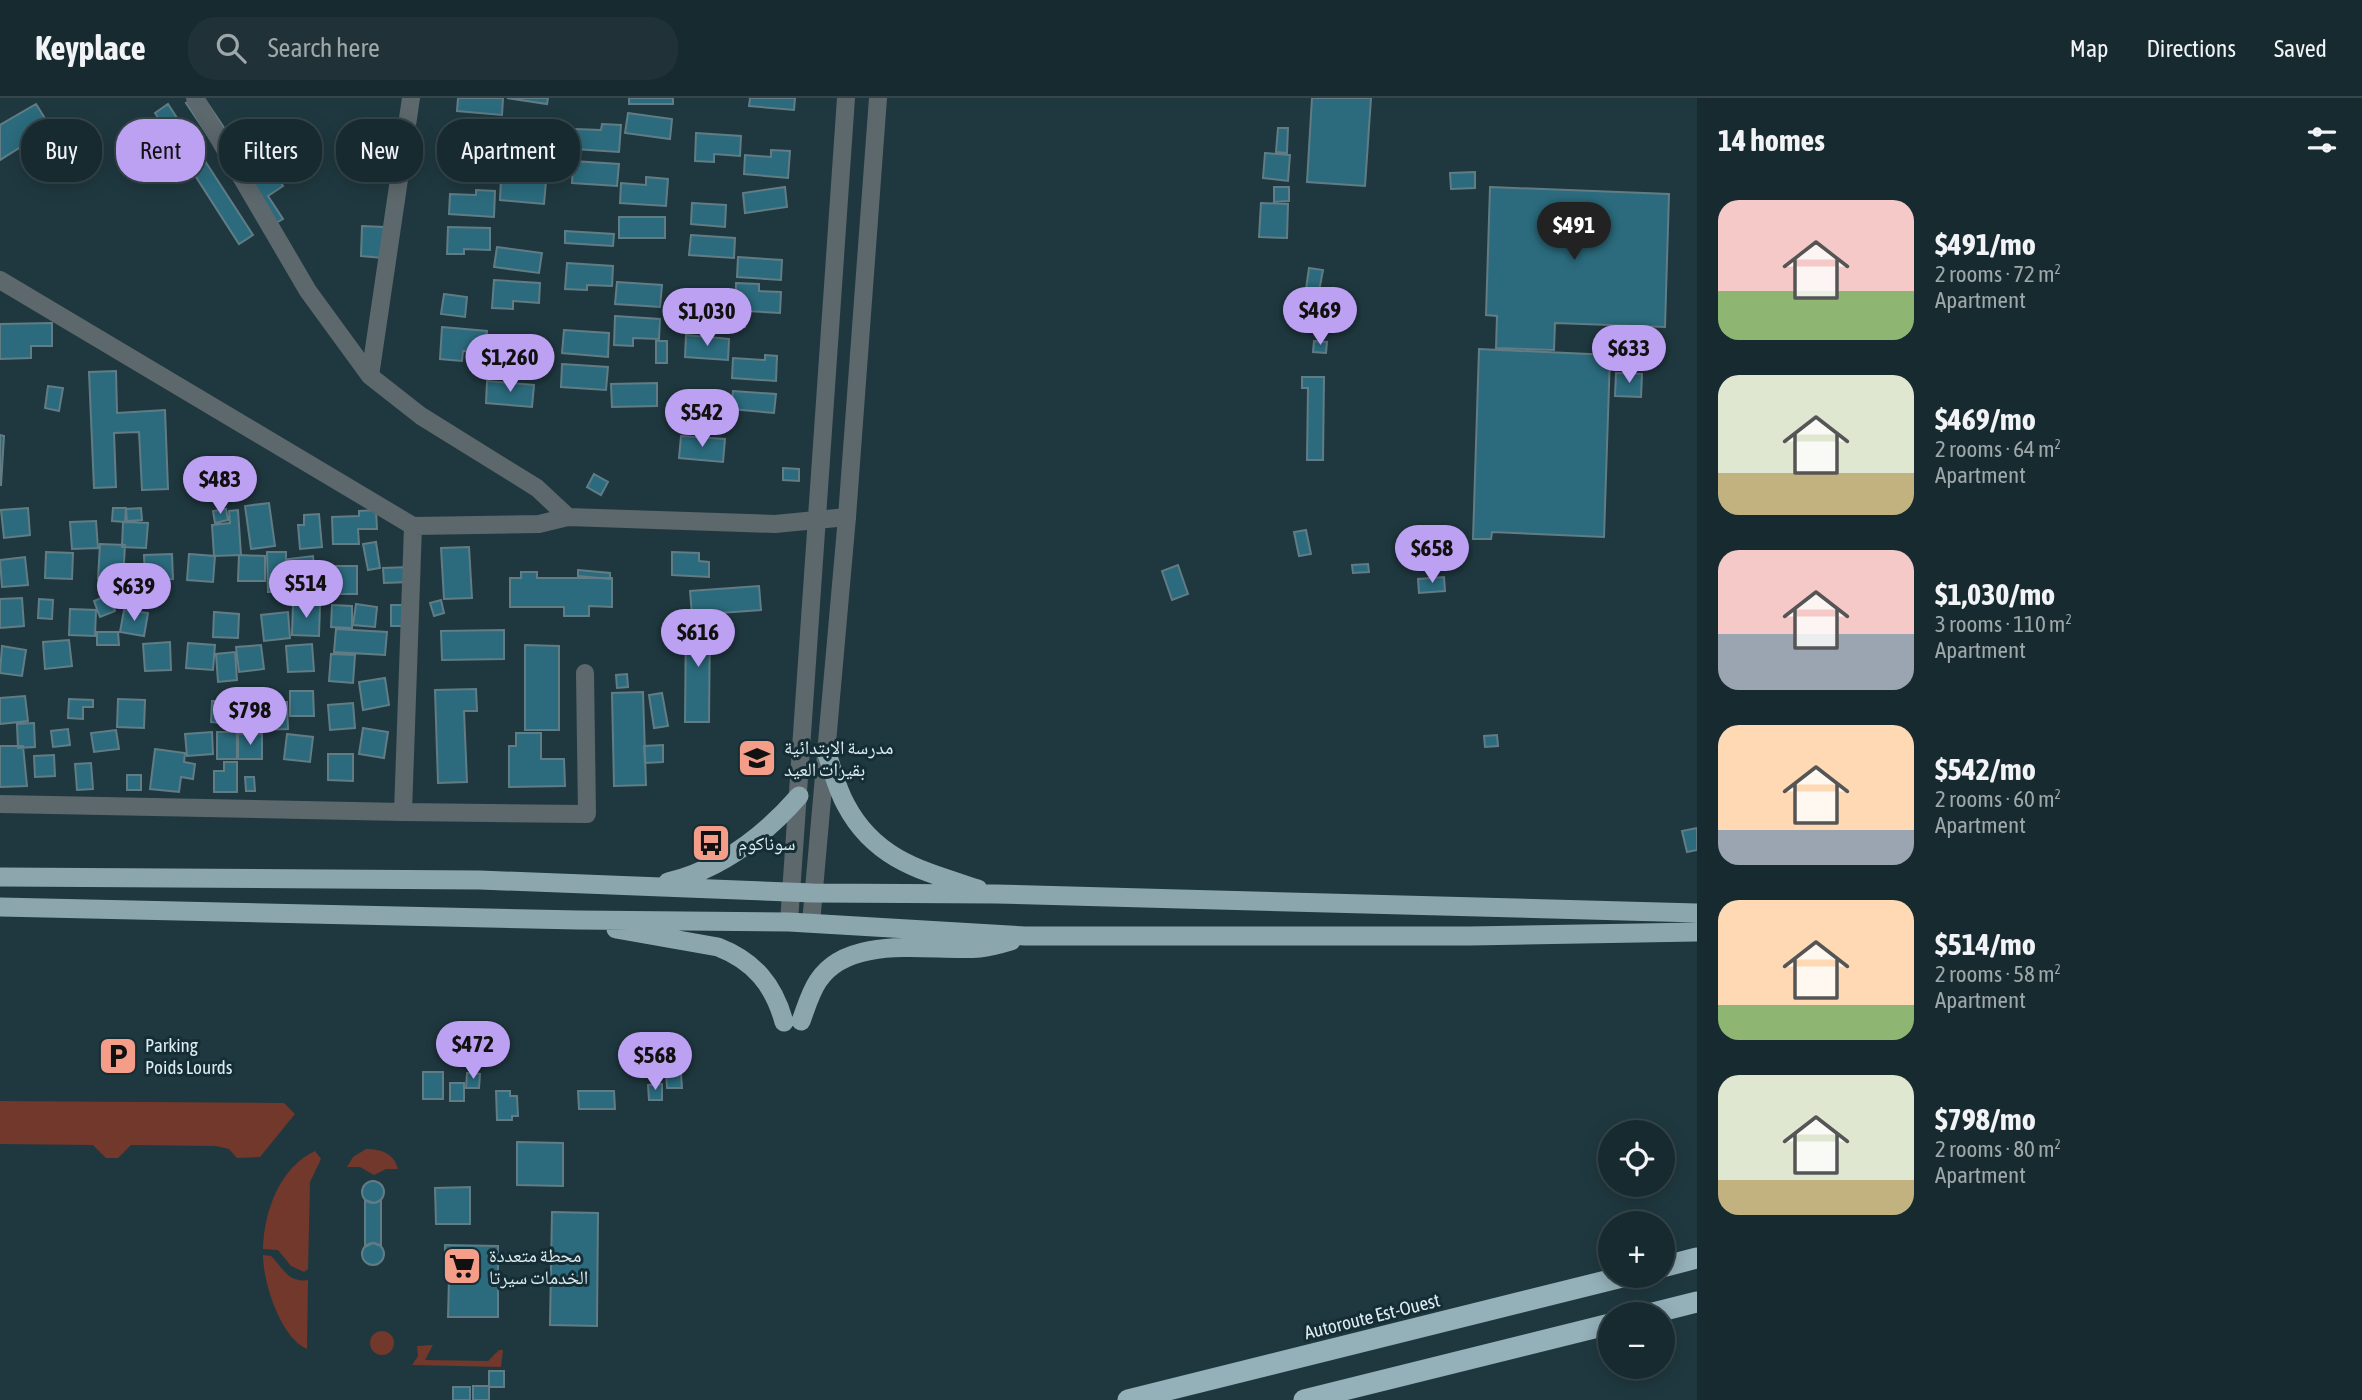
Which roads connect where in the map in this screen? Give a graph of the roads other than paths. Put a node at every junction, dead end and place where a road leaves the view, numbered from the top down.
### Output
1 (195, 98) edge
2 (411, 98) edge
3 (846, 98) edge
4 (878, 98) edge
5 (0, 280) edge
6 (370, 376) junction
7 (846, 516) junction
8 (568, 517) junction
9 (815, 520) junction
10 (413, 526) junction
11 (585, 673) dead end
12 (827, 754) junction
13 (799, 796) junction
14 (0, 804) edge
15 (403, 812) junction
16 (0, 877) edge
17 (652, 886) junction
18 (790, 892) junction
19 (814, 893) junction
20 (996, 894) junction
21 (0, 907) edge
22 (1697, 913) edge
23 (578, 920) junction
24 (789, 922) junction
25 (811, 923) junction
26 (1697, 932) edge
27 (1025, 936) junction
28 (1697, 1258) edge
29 (1675, 1264) edge
30 (1598, 1283) edge
31 (1697, 1302) edge
32 (1675, 1308) edge
33 (1598, 1327) edge
34 (1128, 1400) edge
35 (1304, 1400) edge

1 - 6 street
2 - 6 street
3 - 9 street
4 - 7 street
5 - 10 street
6 - 8 street
7 - 9 street
7 - 12 street
8 - 9 street
8 - 10 street
9 - 13 street
10 - 15 street
11 - 15 street
12 - 19 street
12 - 20 highway
13 - 17 highway
13 - 18 street
14 - 15 street
16 - 17 highway
17 - 18 highway
18 - 19 highway
18 - 24 street
19 - 20 highway
19 - 25 street
20 - 22 highway
21 - 23 highway
23 - 24 highway
23 - 27 highway
24 - 25 highway
25 - 27 highway
26 - 27 highway
28 - 29 highway
30 - 34 highway, Autoroute Est-Ouest
31 - 32 highway
33 - 35 highway

